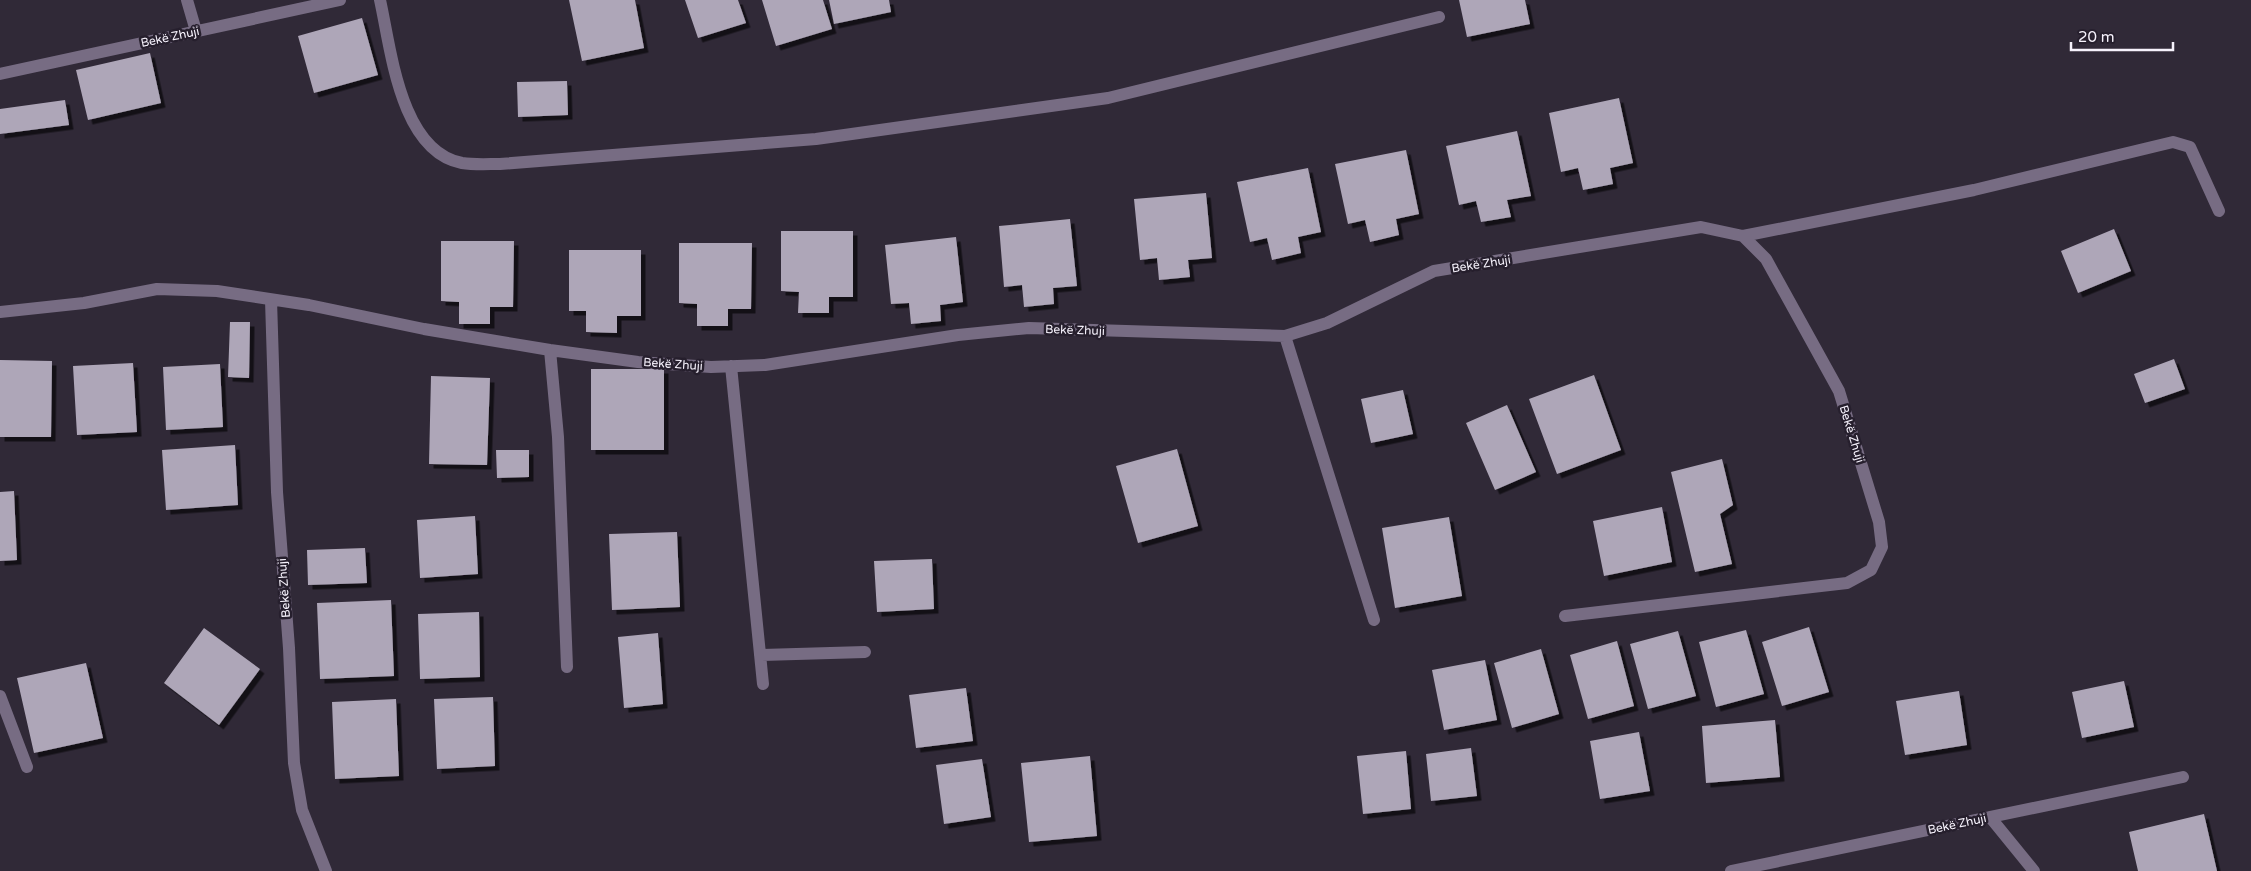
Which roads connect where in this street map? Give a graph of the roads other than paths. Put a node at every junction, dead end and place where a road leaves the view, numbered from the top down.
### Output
1 (187, 0) edge
2 (340, 0) edge
3 (380, 0) edge
4 (1439, 17) dead end
5 (196, 31) junction
6 (0, 74) edge
7 (2219, 211) dead end
8 (1742, 236) junction
9 (271, 300) junction
10 (0, 312) edge
11 (1285, 336) junction
12 (550, 350) junction
13 (730, 366) junction
14 (1565, 616) dead end
15 (1374, 620) dead end
16 (865, 652) dead end
17 (760, 655) junction
18 (567, 667) dead end
19 (763, 684) dead end
20 (0, 696) edge
21 (27, 767) dead end
22 (2183, 777) dead end
23 (1990, 817) junction
24 (326, 871) edge
25 (1731, 871) edge
26 (2034, 871) edge

1 - 5 street
2 - 5 street, Bekë Zhuji
3 - 4 street
5 - 6 street, Bekë Zhuji
7 - 8 street
8 - 11 street, Bekë Zhuji
8 - 14 street, Bekë Zhuji
9 - 10 street, Bekë Zhuji
9 - 12 street, Bekë Zhuji
9 - 24 street, Bekë Zhuji
11 - 13 street, Bekë Zhuji
11 - 15 street
12 - 13 street, Bekë Zhuji
12 - 18 street
13 - 17 street
16 - 17 street
17 - 19 street
20 - 21 street
22 - 23 street, Bekë Zhuji
23 - 25 street, Bekë Zhuji
23 - 26 street

